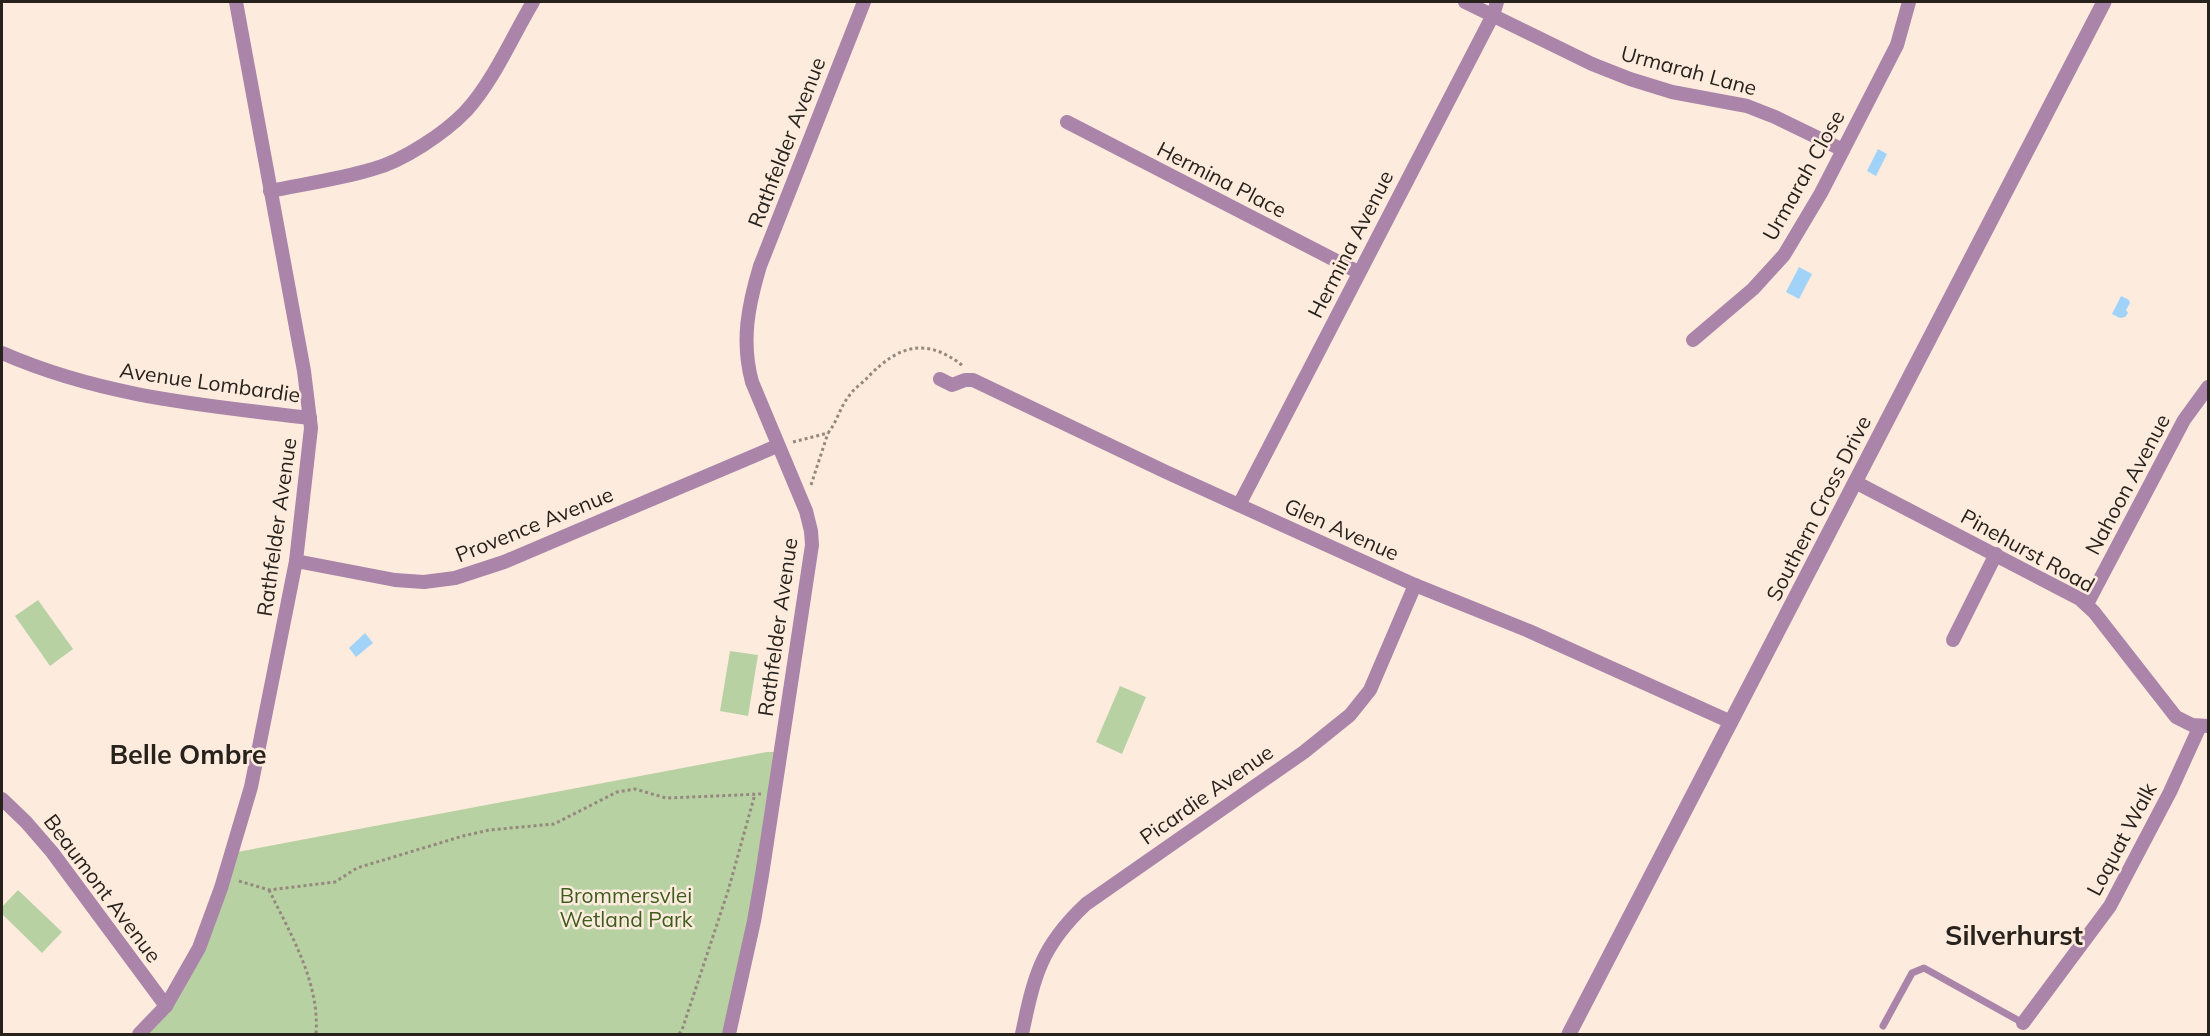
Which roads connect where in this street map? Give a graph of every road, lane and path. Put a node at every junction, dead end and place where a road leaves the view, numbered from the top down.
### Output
1 (236, 2) edge
2 (533, 2) edge
3 (864, 2) edge
4 (1465, 2) edge
5 (1910, 2) edge
6 (2104, 2) edge
7 (1495, 8) edge
8 (1067, 122) dead end
9 (1843, 150) junction
10 (270, 191) junction
11 (1358, 272) junction
12 (1693, 340) dead end
13 (2, 353) edge
14 (940, 379) dead end
15 (969, 379) junction
16 (2208, 387) edge
17 (310, 418) junction
18 (828, 433) junction
19 (777, 446) junction
20 (1855, 482) junction
21 (803, 504) junction
22 (1239, 505) junction
23 (1996, 554) junction
24 (296, 561) junction
25 (1415, 585) junction
26 (2086, 604) junction
27 (1953, 640) dead end
28 (1731, 722) junction
29 (2204, 726) edge
30 (774, 793) junction
31 (755, 794) junction
32 (2, 799) edge
33 (225, 874) junction
34 (269, 890) junction
35 (166, 1006) junction
36 (2023, 1023) joint
37 (1882, 1026) dead end
38 (139, 1035) edge
39 (316, 1035) edge
40 (679, 1035) edge
41 (729, 1035) edge
42 (1022, 1035) edge
43 (1569, 1035) edge

1 - 10 street, Rathfelder Avenue
2 - 10 street
3 - 19 street, Rathfelder Avenue
4 - 7 street, Urmarah Lane
5 - 9 street, Urmarah Close
6 - 20 street, Southern Cross Drive
7 - 9 street, Urmarah Lane
7 - 11 street, Hermina Avenue
8 - 11 street, Hermina Place
9 - 12 street, Urmarah Close
10 - 17 street, Rathfelder Avenue
11 - 22 street, Hermina Avenue
13 - 17 street, Avenue Lombardie
14 - 15 street, Glen Avenue
15 - 18 path
15 - 22 street, Glen Avenue
16 - 26 street, Nahoon Avenue
17 - 24 street, Rathfelder Avenue
18 - 19 path
18 - 21 path
19 - 21 street, Rathfelder Avenue
19 - 24 street, Provence Avenue
20 - 23 street, Pinehurst Road
20 - 28 street, Southern Cross Drive
21 - 30 street, Rathfelder Avenue
22 - 25 street, Glen Avenue
23 - 26 street, Pinehurst Road
23 - 27 street
24 - 33 street, Rathfelder Avenue
25 - 28 street, Glen Avenue
25 - 42 street, Picardie Avenue
26 - 29 street, Pinehurst Road
28 - 43 street, Southern Cross Drive
29 - 36 street, Loquat Walk
30 - 31 path
30 - 41 street, Rathfelder Avenue
31 - 34 path
31 - 40 path
32 - 35 street, Beaumont Avenue
33 - 34 path
33 - 35 street, Rathfelder Avenue
34 - 39 path
35 - 38 street, Rathfelder Avenue
36 - 37 lane

